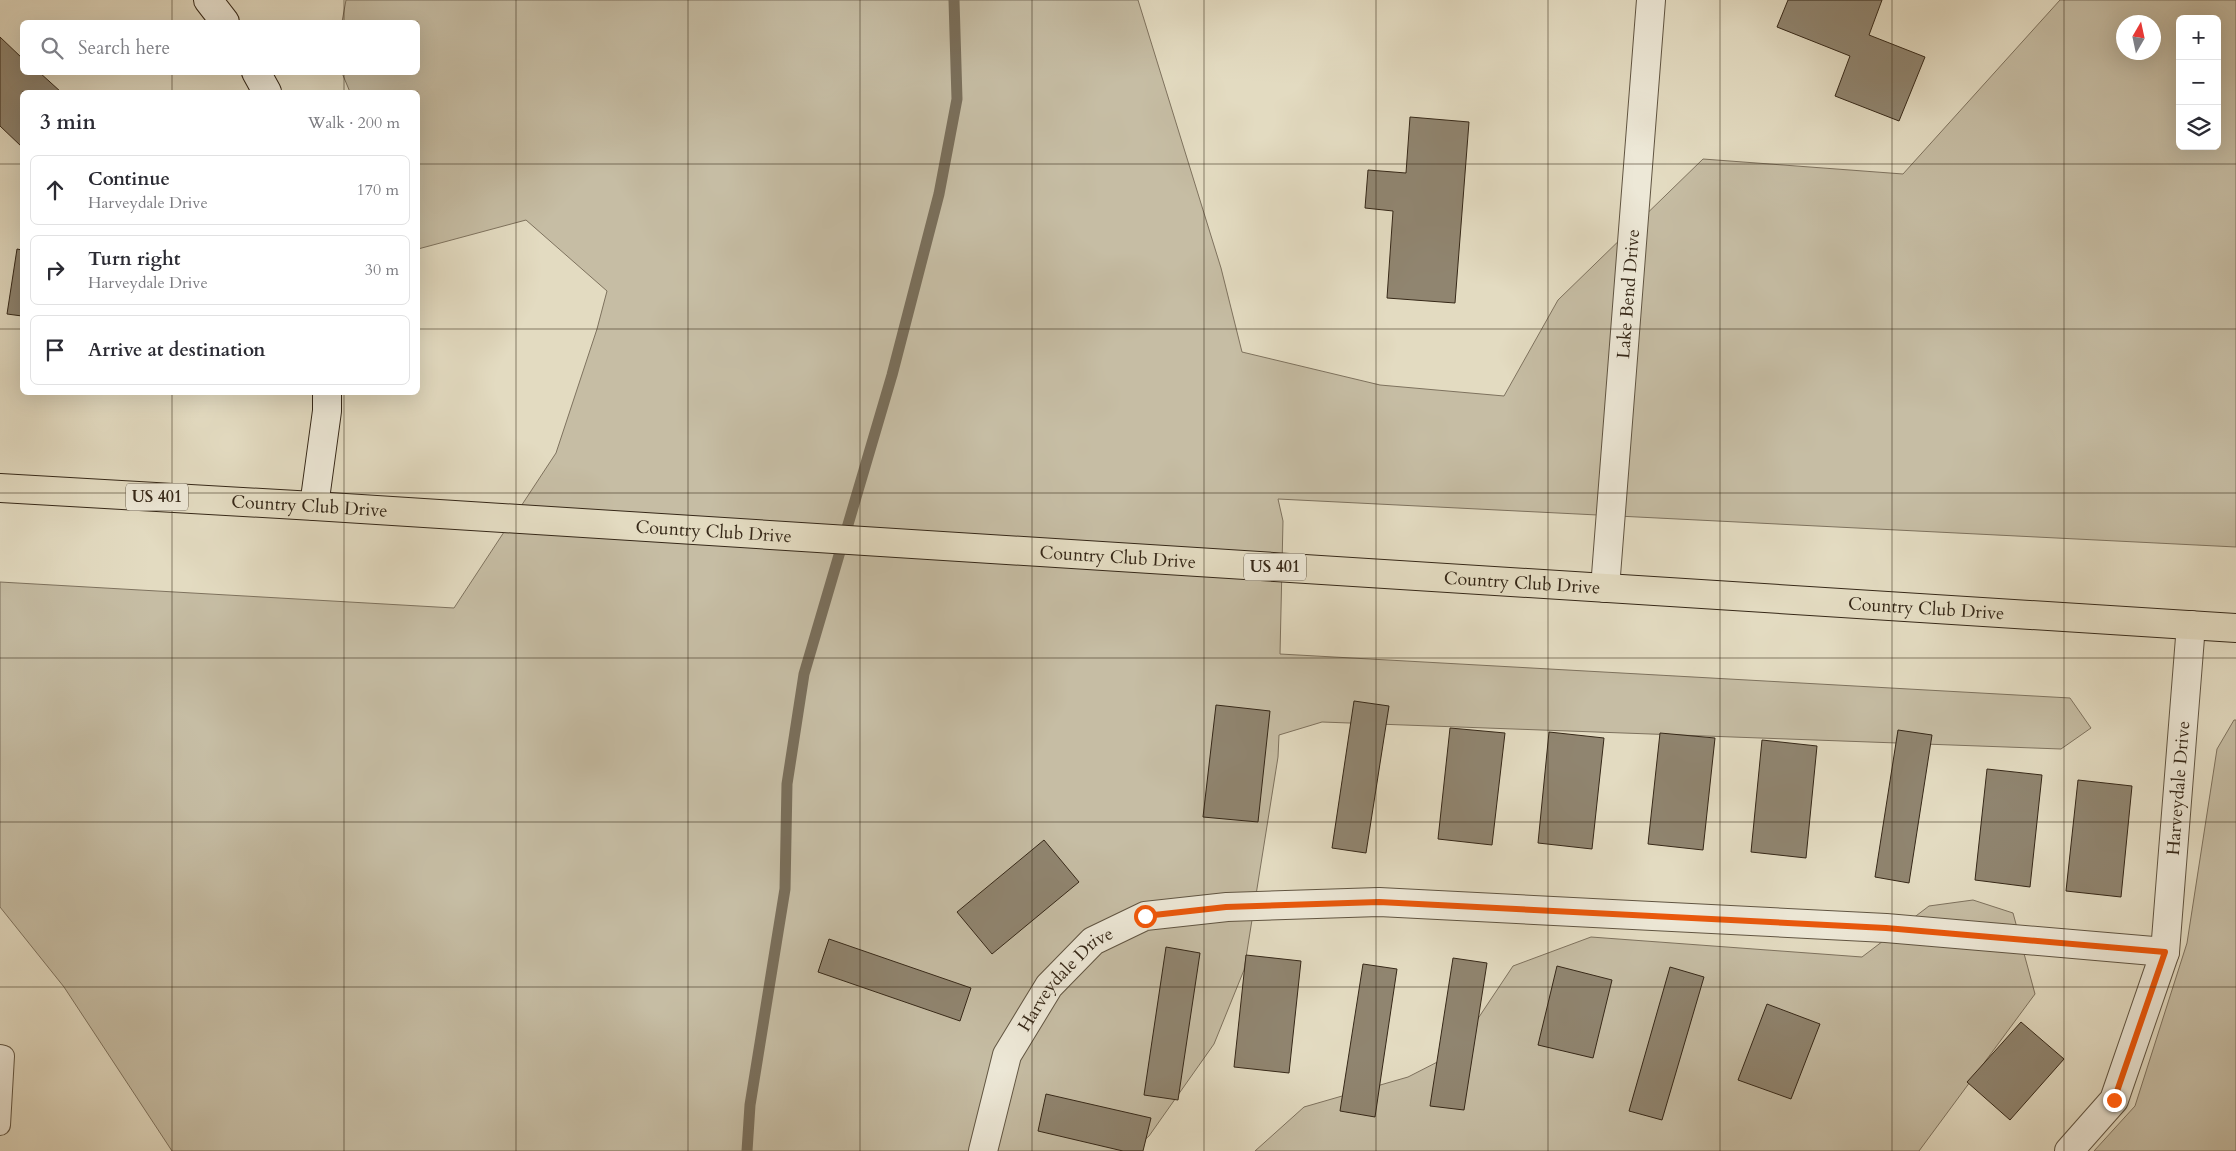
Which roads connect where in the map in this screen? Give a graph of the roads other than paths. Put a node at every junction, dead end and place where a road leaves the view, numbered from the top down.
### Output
1 (208, 0) edge
2 (1651, 0) edge
3 (223, 20) edge
4 (258, 75) edge
5 (266, 90) edge
6 (327, 395) edge
7 (0, 488) edge
8 (314, 506) junction
9 (1605, 588) junction
10 (2192, 625) junction
11 (2236, 628) edge
12 (2165, 952) junction
13 (0, 1055) edge
14 (0, 1125) edge
15 (983, 1151) edge
16 (2069, 1151) edge

1 - 3 street
2 - 9 street, Lake Bend Drive
4 - 5 street
6 - 8 street
7 - 8 main road, Country Club Drive / US 401
8 - 9 main road, Country Club Drive / US 401
9 - 10 main road, Country Club Drive / US 401
10 - 11 main road, Country Club Drive / US 401
10 - 12 street, Harveydale Drive
12 - 15 street, Harveydale Drive
12 - 16 street, Harveydale Drive
13 - 14 lane

